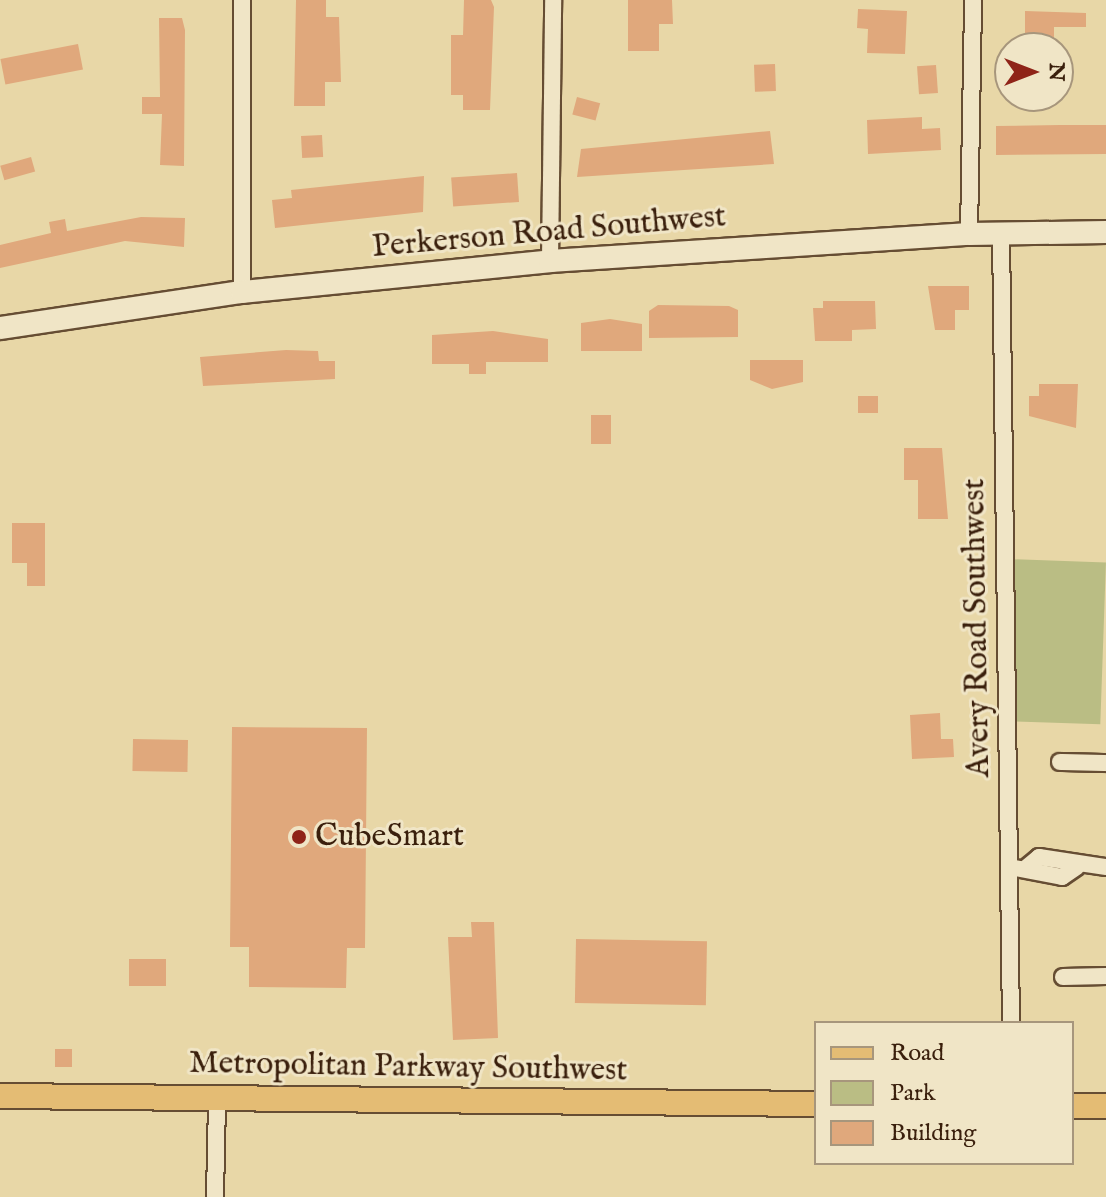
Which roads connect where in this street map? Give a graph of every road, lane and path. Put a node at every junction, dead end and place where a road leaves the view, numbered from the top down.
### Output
1 (242, 0) edge
2 (553, 0) edge
3 (973, 0) edge
4 (1001, 232) junction
5 (1106, 232) edge
6 (969, 234) junction
7 (550, 261) junction
8 (242, 292) junction
9 (0, 328) edge
10 (1060, 762) dead end
11 (1106, 763) edge
12 (1106, 867) edge
13 (1018, 868) junction
14 (1106, 976) edge
15 (1063, 977) dead end
16 (1011, 1021) edge
17 (0, 1096) edge
18 (217, 1098) junction
19 (814, 1104) edge
20 (1074, 1106) edge
21 (1106, 1106) edge
22 (215, 1197) edge

1 - 8 street
2 - 7 street
3 - 6 street
4 - 5 street, Perkerson Road Southwest
4 - 6 street, Perkerson Road Southwest
4 - 13 street, Avery Road Southwest
6 - 7 street, Perkerson Road Southwest
7 - 8 street, Perkerson Road Southwest
8 - 9 street, Perkerson Road Southwest
10 - 11 street
12 - 13 street
13 - 16 street, Avery Road Southwest
14 - 15 street
17 - 18 main road, Metropolitan Parkway Southwest
18 - 19 main road, Metropolitan Parkway Southwest
18 - 22 street
20 - 21 main road

